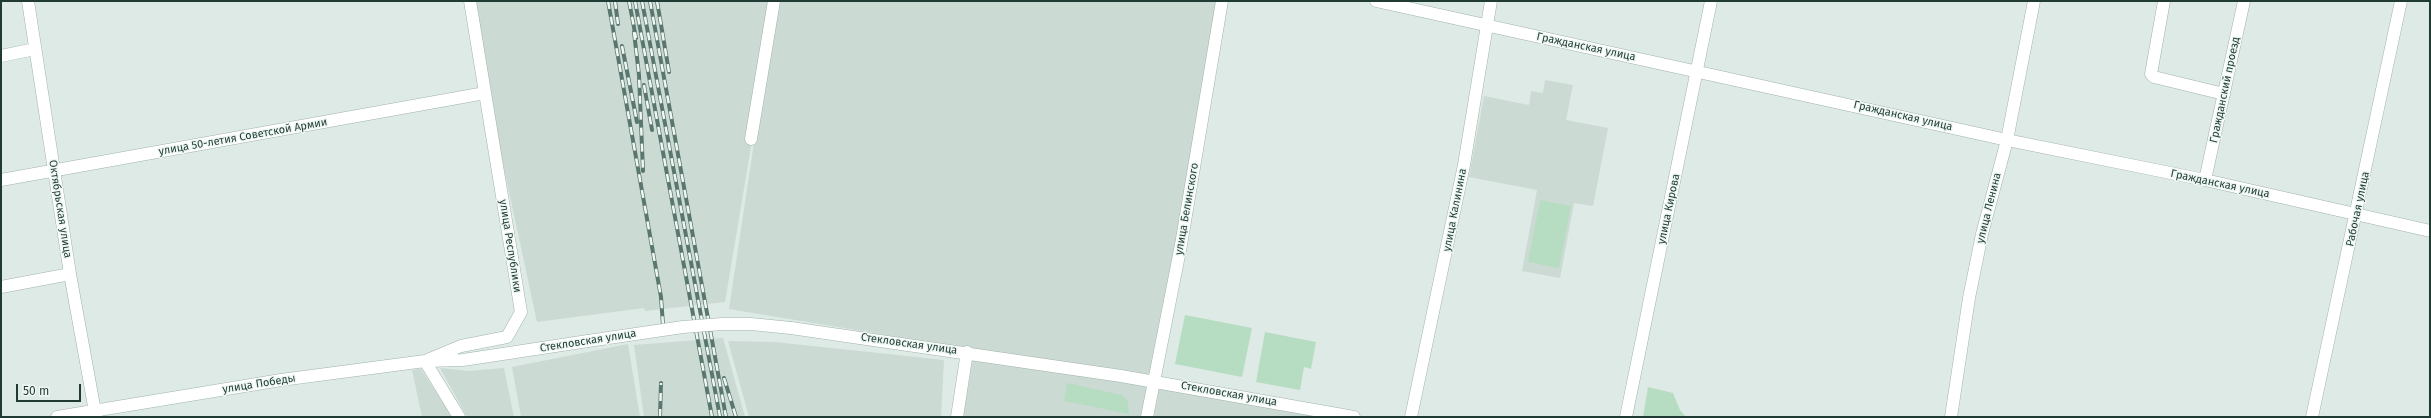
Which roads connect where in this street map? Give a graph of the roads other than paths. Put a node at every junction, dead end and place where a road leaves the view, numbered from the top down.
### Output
1 (28, 1) edge
2 (470, 1) edge
3 (774, 1) edge
4 (1222, 1) edge
5 (1376, 1) edge
6 (1491, 1) edge
7 (1710, 1) edge
8 (2034, 1) edge
9 (2164, 1) edge
10 (2244, 1) edge
11 (2401, 1) edge
12 (1487, 25) junction
13 (35, 49) junction
14 (1, 56) edge
15 (1697, 72) junction
16 (485, 93) junction
17 (2224, 94) junction
18 (751, 139) dead end
19 (2007, 140) junction
20 (54, 171) junction
21 (1, 180) edge
22 (2205, 180) junction
23 (2357, 215) junction
24 (2430, 231) edge
25 (70, 274) junction
26 (1, 287) edge
27 (967, 352) junction
28 (463, 360) joint
29 (425, 361) junction
30 (1154, 382) junction
31 (95, 414) edge
32 (57, 417) edge
33 (459, 417) edge
34 (957, 417) edge
35 (1147, 417) edge
36 (1354, 417) edge
37 (1411, 417) edge
38 (1626, 417) edge
39 (1951, 417) edge
40 (2312, 417) edge

1 - 13 street, Октябрьская улица
2 - 16 street, улица Республики
3 - 18 street
4 - 30 street, улица Белинского
5 - 12 street, Гражданская улица
6 - 12 street, улица Калинина
7 - 15 street, улица Кирова
8 - 19 street, улица Ленина
9 - 17 street
10 - 17 street, Гражданский проезд
11 - 23 street, Рабочая улица
12 - 15 street, Гражданская улица
12 - 37 street, улица Калинина
13 - 14 street
13 - 20 street, Октябрьская улица
15 - 19 street, Гражданская улица
15 - 38 street, улица Кирова
16 - 20 street, улица 50-летия Советской Армии
16 - 29 street, улица Республики
17 - 22 street, Гражданский проезд
19 - 22 street, Гражданская улица
19 - 39 street, улица Ленина
20 - 21 street, улица 50-летия Советской Армии
20 - 25 street, Октябрьская улица
22 - 23 street, Гражданская улица
23 - 24 street, Гражданская улица
23 - 40 street, Рабочая улица
25 - 26 street
25 - 31 street, Октябрьская улица
27 - 28 street, Стекловская улица, bridge
27 - 30 street, Стекловская улица
27 - 34 street
28 - 29 street, улица Победы
29 - 31 street, улица Победы
29 - 33 street
30 - 35 street, улица Белинского
30 - 36 street, Стекловская улица
31 - 32 street, улица Победы

